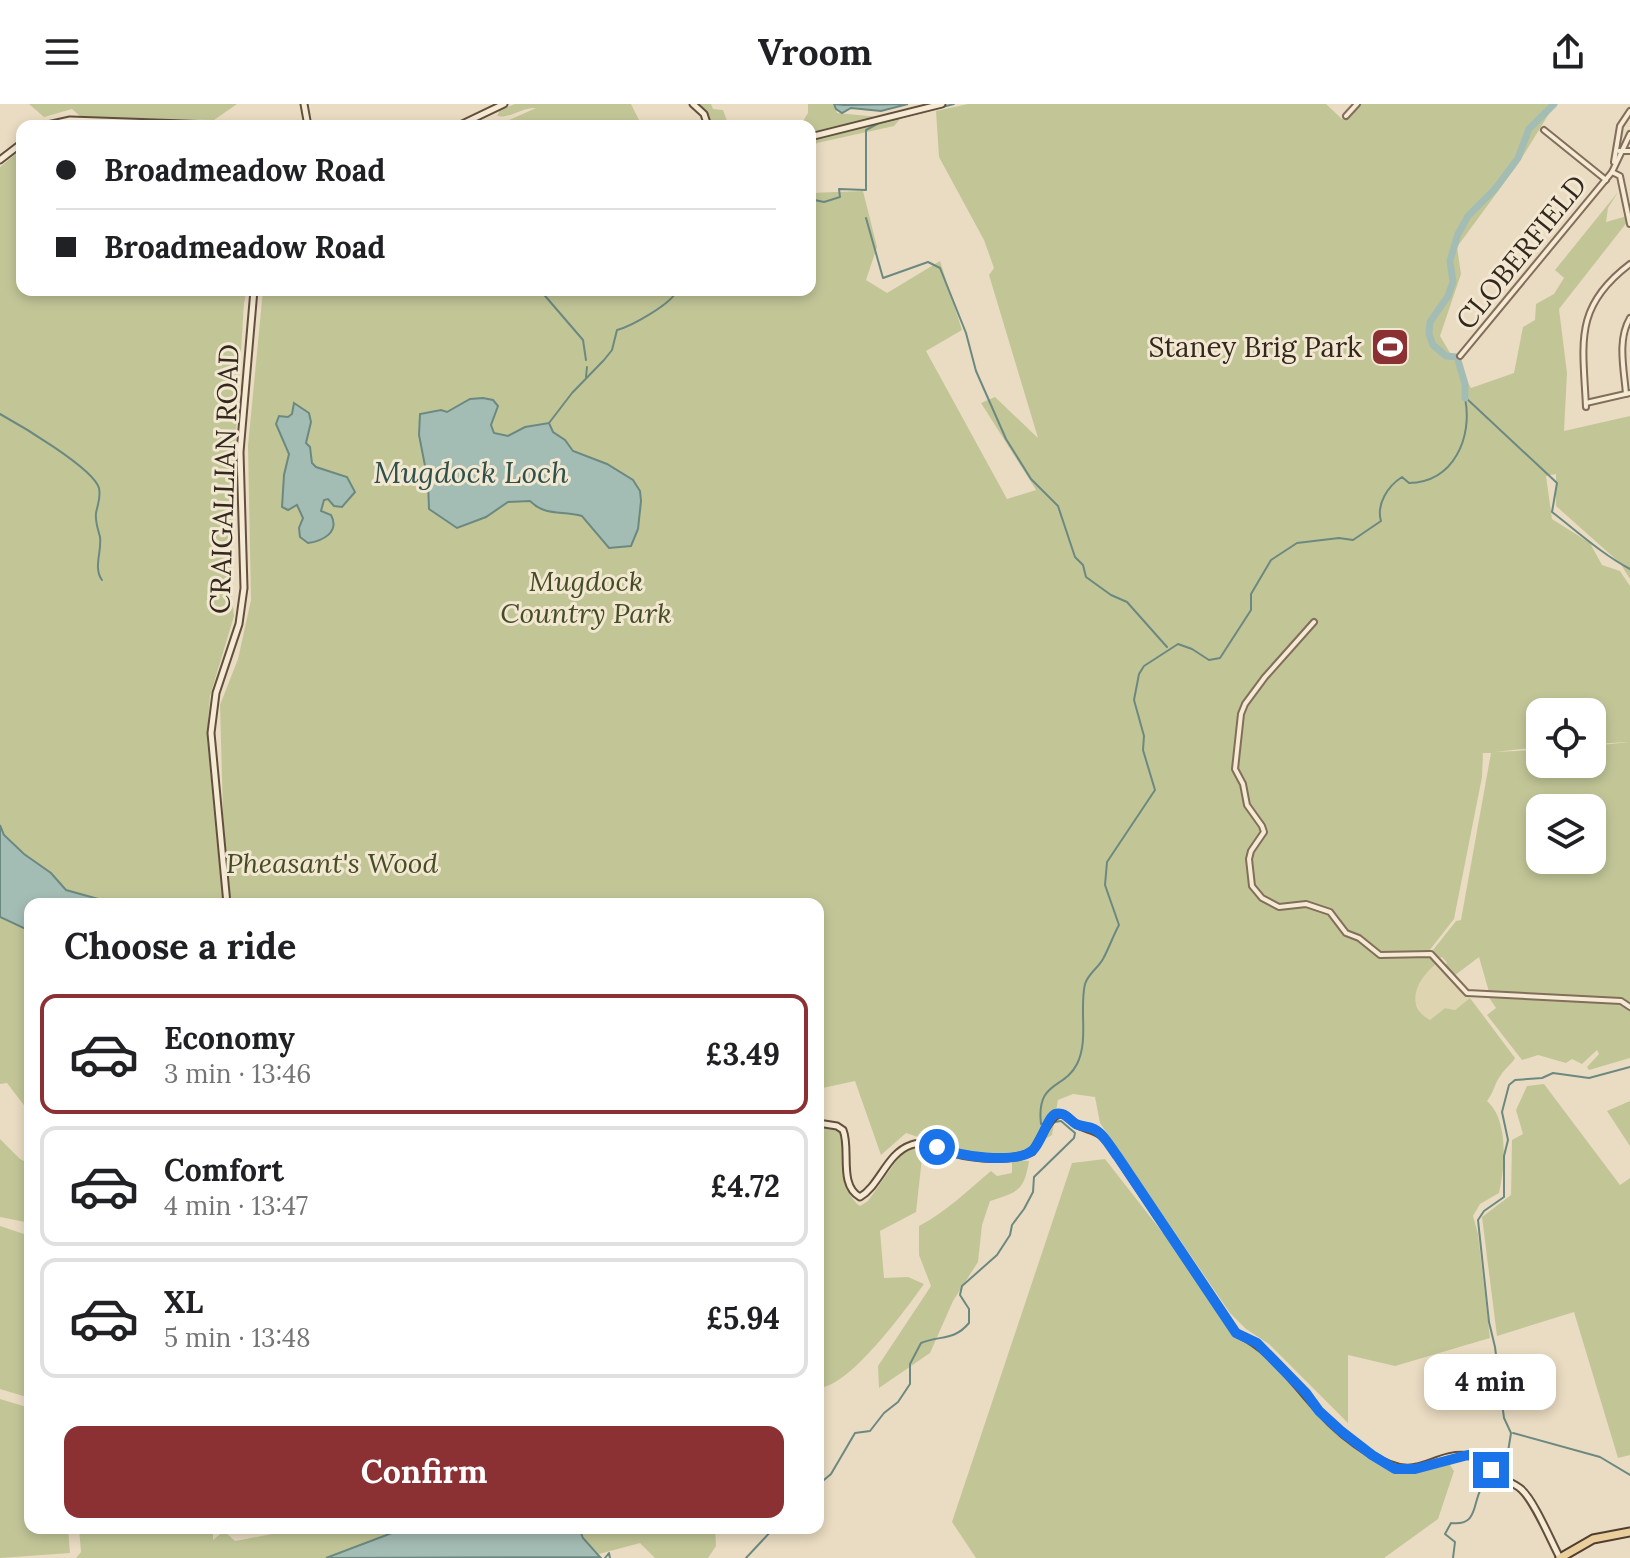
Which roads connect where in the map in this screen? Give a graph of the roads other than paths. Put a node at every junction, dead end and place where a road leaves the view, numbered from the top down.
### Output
1 (504, 104) edge
2 (693, 104) edge
3 (942, 104) edge
4 (1357, 104) edge
5 (1630, 111) edge
6 (1346, 116) dead end
7 (471, 120) edge
8 (706, 120) edge
9 (1544, 130) dead end
10 (1630, 134) edge
11 (816, 136) edge
12 (16, 148) edge
13 (1619, 151) junction
14 (1630, 151) edge
15 (0, 160) edge
16 (1612, 172) junction
17 (1606, 180) junction
18 (1628, 197) edge
19 (1630, 224) edge
20 (1630, 264) edge
21 (253, 296) edge
22 (1630, 318) edge
23 (1460, 356) dead end
24 (1628, 393) edge
25 (1314, 622) dead end
26 (226, 898) edge
27 (1630, 1007) edge
28 (824, 1124) edge
29 (1630, 1532) edge
30 (1560, 1558) edge

1 - 7 street
2 - 8 street
3 - 11 street
4 - 6 street
5 - 13 street
9 - 17 street
10 - 13 street
12 - 15 street
13 - 14 street
13 - 16 street
16 - 17 street, CLOBERFIELD
16 - 18 street
17 - 23 street, CLOBERFIELD
18 - 19 street
20 - 24 street
21 - 26 street, CRAIGALLIAN ROAD
22 - 24 street
25 - 27 street
28 - 30 street
29 - 30 main road

